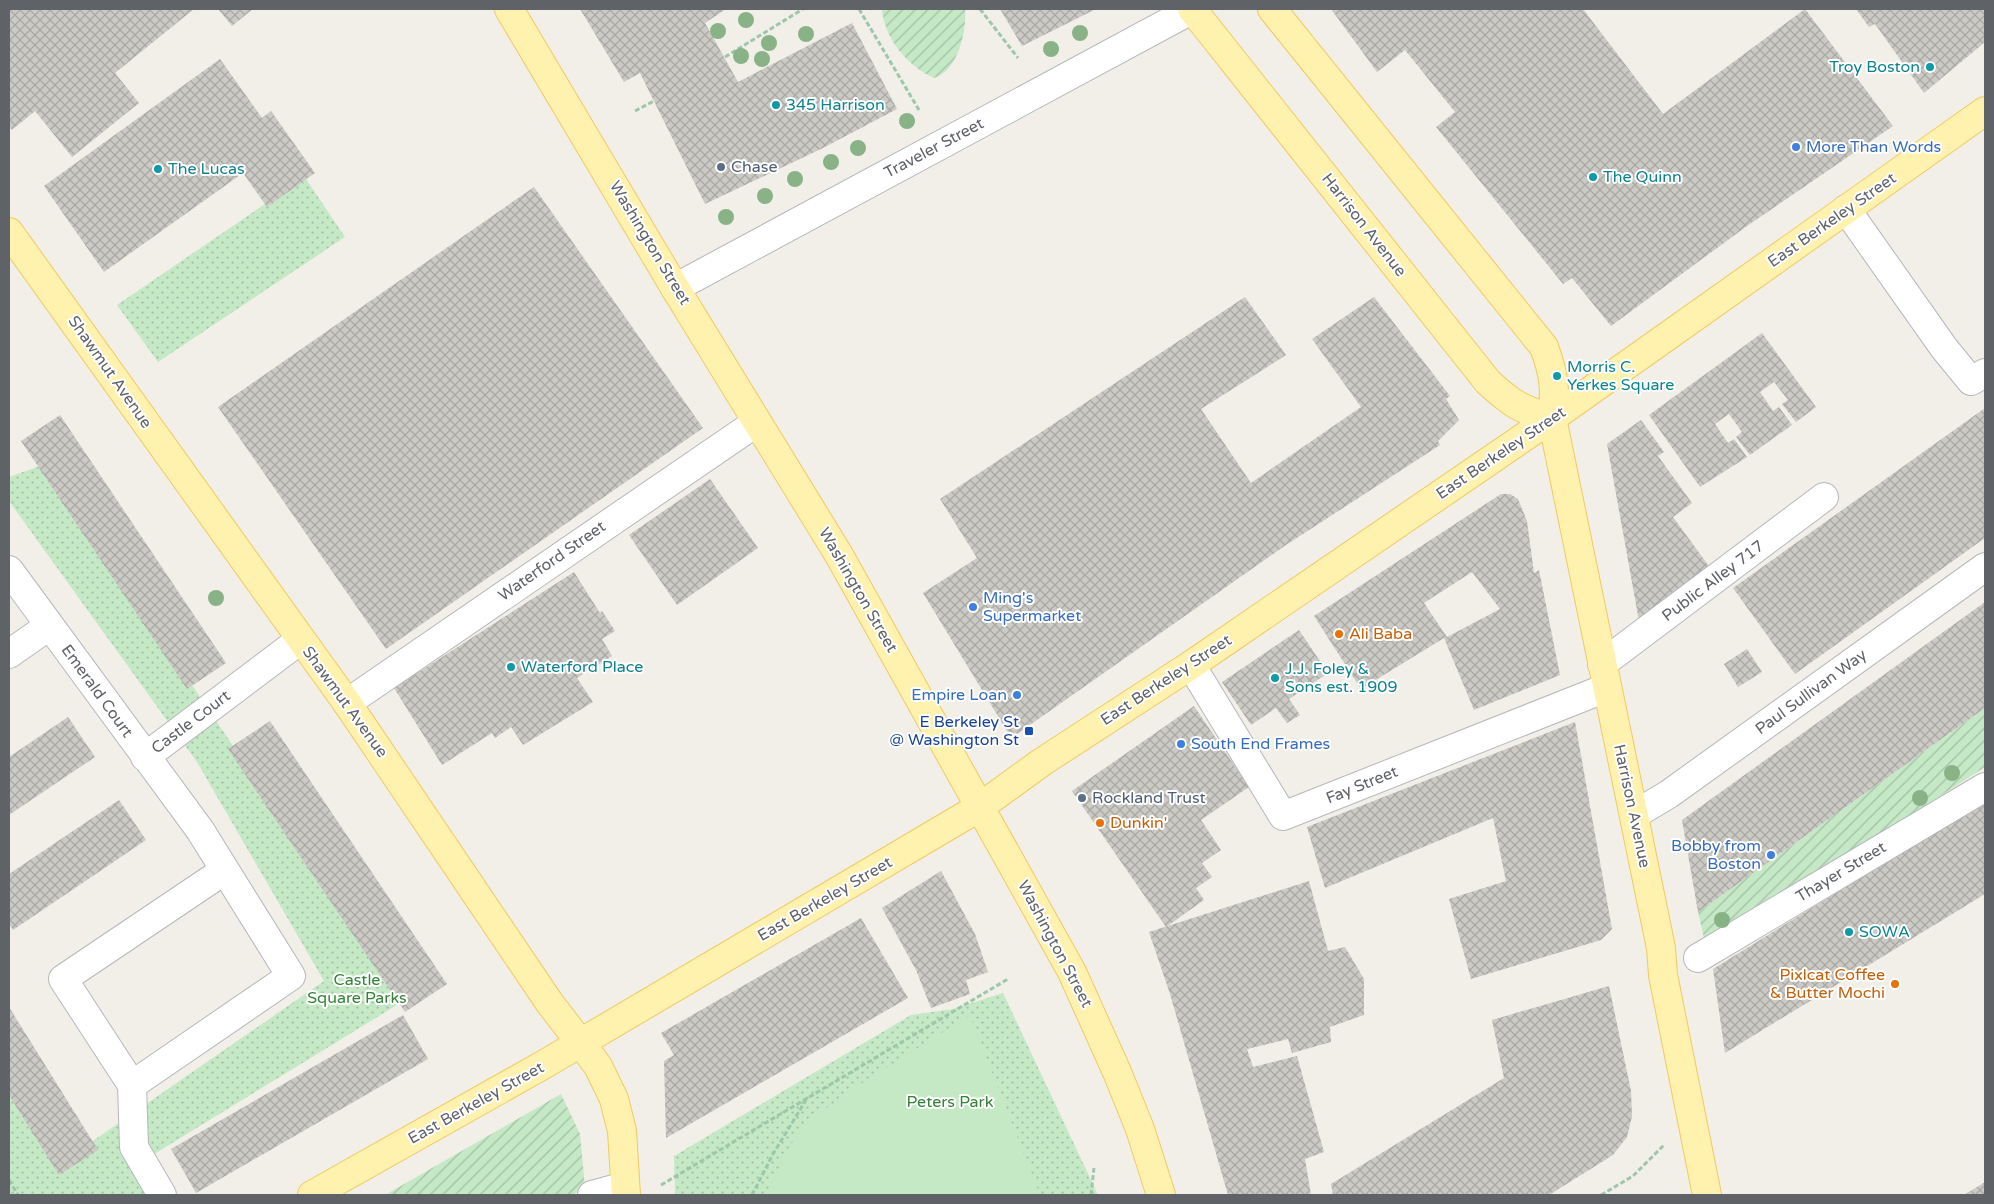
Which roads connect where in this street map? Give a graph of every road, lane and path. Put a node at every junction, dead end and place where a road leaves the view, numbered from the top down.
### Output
1 (509, 9) edge
2 (803, 9) edge
3 (859, 9) edge
4 (980, 9) edge
5 (1192, 9) edge
6 (1272, 9) edge
7 (725, 57) dead end
8 (1018, 58) dead end
9 (654, 101) dead end
10 (919, 110) dead end
11 (635, 111) dead end
12 (1985, 111) edge
13 (1846, 209) junction
14 (9, 232) edge
15 (676, 288) junction
16 (1985, 374) edge
17 (1552, 418) junction
18 (757, 422) junction
19 (1824, 497) dead end
20 (1985, 567) edge
21 (9, 570) edge
22 (49, 626) junction
23 (300, 640) junction
24 (9, 654) edge
25 (1190, 665) junction
26 (1604, 676) junction
27 (347, 703) junction
28 (145, 757) junction
29 (1985, 787) edge
30 (980, 807) junction
31 (1634, 815) junction
32 (225, 870) junction
33 (1698, 958) dead end
34 (1008, 979) dead end
35 (581, 1043) junction
36 (132, 1085) junction
37 (807, 1099) junction
38 (1664, 1145) dead end
39 (1094, 1168) dead end
40 (9, 1180) edge
41 (661, 1185) dead end
42 (625, 1191) edge
43 (18, 1195) edge
44 (162, 1195) edge
45 (312, 1195) edge
46 (592, 1195) edge
47 (752, 1195) edge
48 (1091, 1195) edge
49 (1161, 1195) edge
50 (1601, 1195) edge
51 (1707, 1195) edge

1 - 15 main road, Washington Street
2 - 7 path
3 - 10 path
4 - 8 path
5 - 15 street, Traveler Street
5 - 17 main road, Harrison Avenue
6 - 17 main road, Harrison Avenue
9 - 11 path
12 - 13 main road, East Berkeley Street
13 - 16 street
13 - 17 main road, East Berkeley Street
14 - 23 main road, Shawmut Avenue
15 - 18 main road, Washington Street
17 - 25 main road, East Berkeley Street
17 - 26 main road, Harrison Avenue
18 - 27 street, Waterford Street
18 - 30 main road, Washington Street
19 - 26 street, Public Alley 717
20 - 31 street, Paul Sullivan Way
21 - 22 street, Emerald Court
22 - 24 street
22 - 28 street, Emerald Court
23 - 27 main road, Shawmut Avenue
23 - 28 street, Castle Court
25 - 26 street, Fay Street
25 - 30 main road, East Berkeley Street
26 - 31 main road, Harrison Avenue
27 - 35 main road, Shawmut Avenue
28 - 32 street, Castle Court
29 - 33 street, Thayer Street
30 - 35 main road, East Berkeley Street
30 - 49 main road, Washington Street
31 - 51 main road, Harrison Avenue
32 - 36 street, Castle Court
32 - 36 street
34 - 37 path
35 - 42 main road, Shawmut Avenue
35 - 45 main road, East Berkeley Street
36 - 44 street
37 - 41 path
37 - 47 path
38 - 50 path
39 - 48 path
40 - 43 path
42 - 46 street

